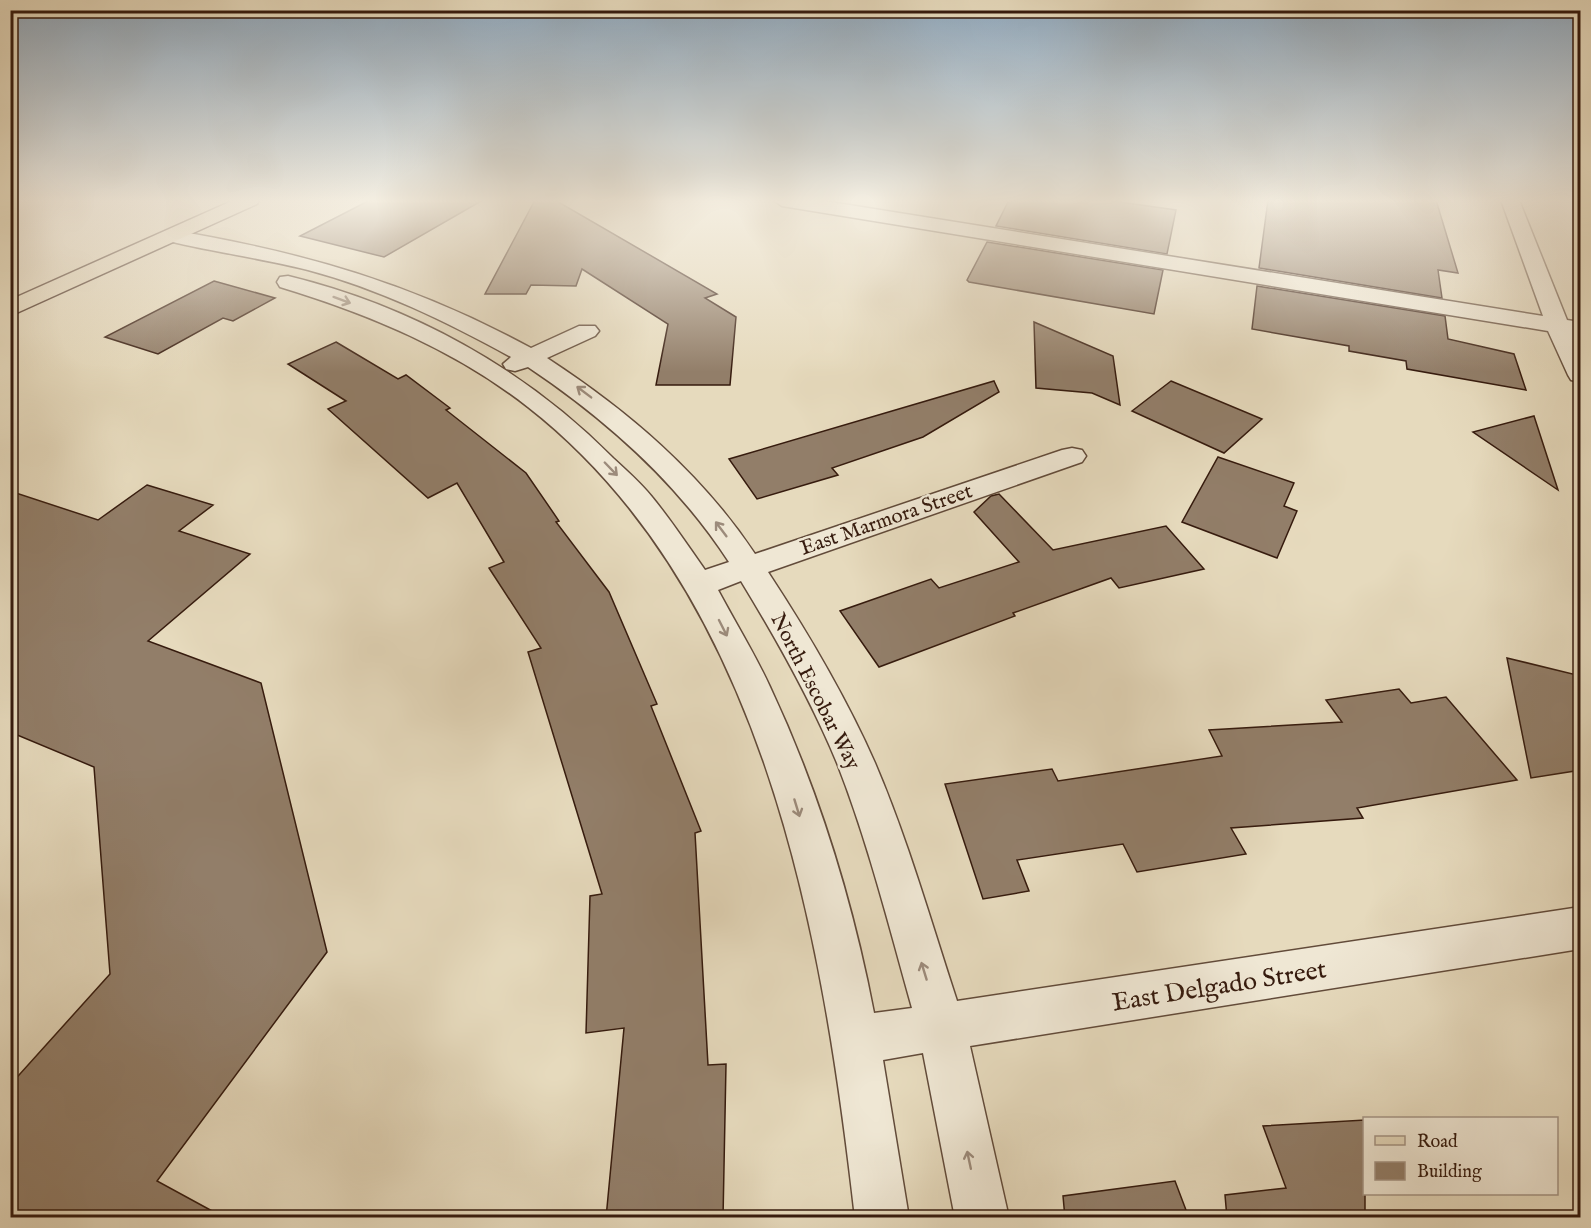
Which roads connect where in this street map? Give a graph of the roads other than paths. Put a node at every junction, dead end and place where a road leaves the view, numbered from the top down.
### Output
1 (124, 257) edge
2 (202, 257) edge
3 (280, 257) edge
4 (1165, 257) edge
5 (1537, 257) edge
6 (10, 309) edge
7 (1569, 327) edge
8 (587, 331) dead end
9 (531, 356) junction
10 (496, 372) junction
11 (1581, 375) edge
12 (1072, 456) dead end
13 (749, 566) junction
14 (700, 584) junction
15 (1581, 928) edge
16 (941, 1027) junction
17 (856, 1040) junction
18 (882, 1218) edge
19 (982, 1218) edge

1 - 6 main road
2 -> 10 street
3 - 9 street, North Escobar Way
4 - 7 street
5 - 7 street
7 - 11 street
8 - 9 street
9 - 10 street
13 -> 9 street, North Escobar Way
10 -> 14 street
12 - 13 street, East Marmora Street
13 - 14 street, East Marmora Street
16 -> 13 street, North Escobar Way
14 -> 17 street
15 - 16 street, East Delgado Street
16 - 17 street, East Delgado Street
19 -> 16 street, North Escobar Way
17 - 18 street

